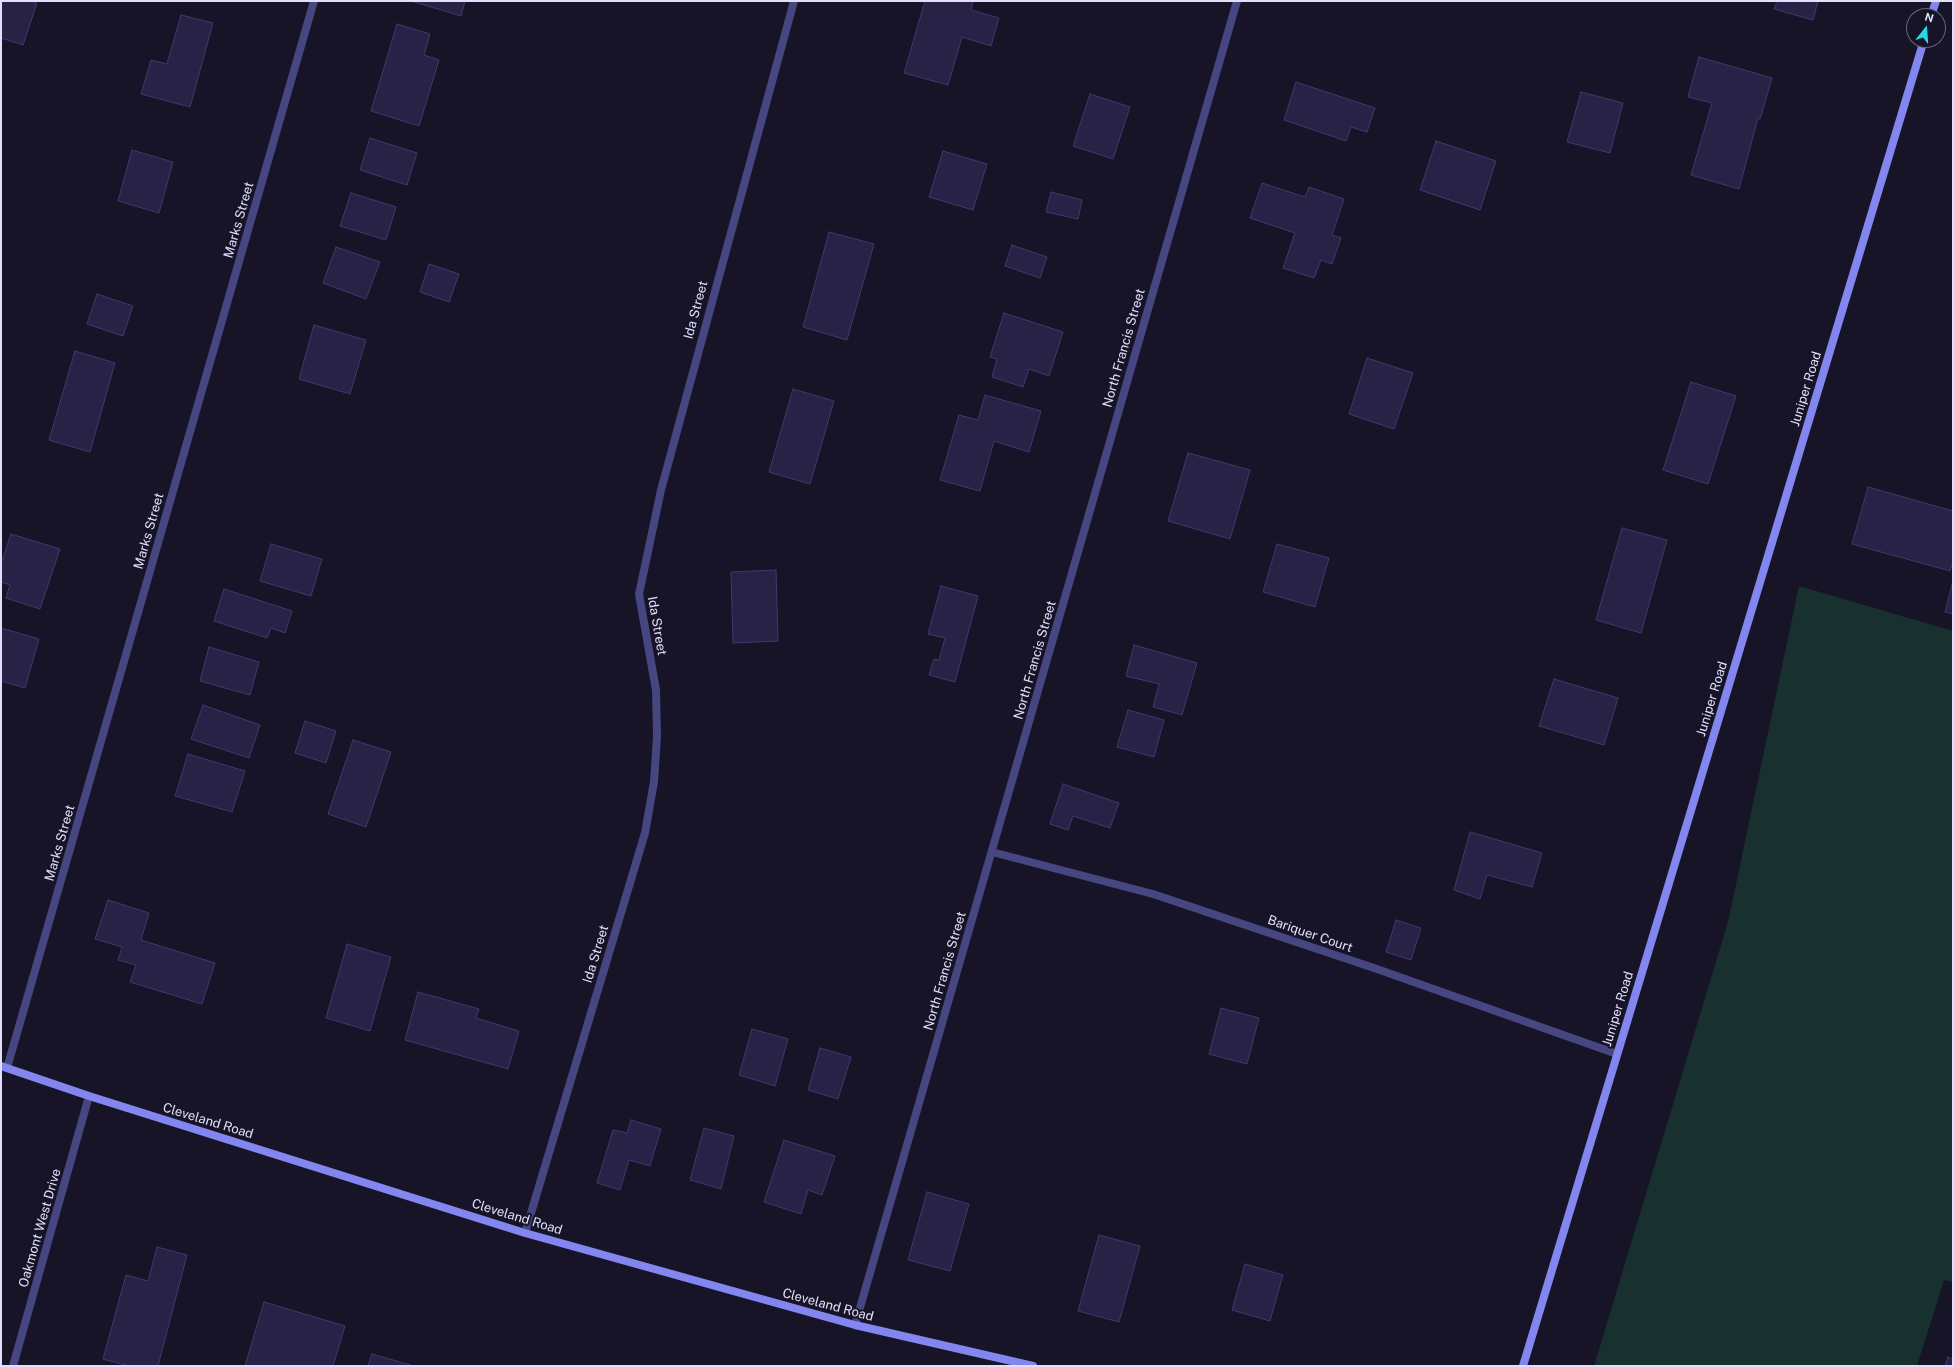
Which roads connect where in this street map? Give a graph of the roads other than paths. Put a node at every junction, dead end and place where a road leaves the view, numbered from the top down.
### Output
1 (314, 1) edge
2 (794, 1) edge
3 (1237, 1) edge
4 (1922, 48) edge
5 (992, 852) junction
6 (1617, 1054) junction
7 (4, 1067) edge
8 (89, 1096) junction
9 (525, 1233) junction
10 (855, 1325) junction
11 (13, 1366) edge
12 (1033, 1366) edge
13 (1523, 1366) edge

1 - 7 street, Marks Street
2 - 9 street, Ida Street
3 - 5 street, North Francis Street
4 - 6 street, Juniper Road
5 - 6 street, Bariquer Court
5 - 10 street, North Francis Street
6 - 13 street, Juniper Road
7 - 8 street, Cleveland Road
8 - 9 street, Cleveland Road
8 - 11 street, Oakmont West Drive
9 - 10 street, Cleveland Road
10 - 12 street, Cleveland Road

